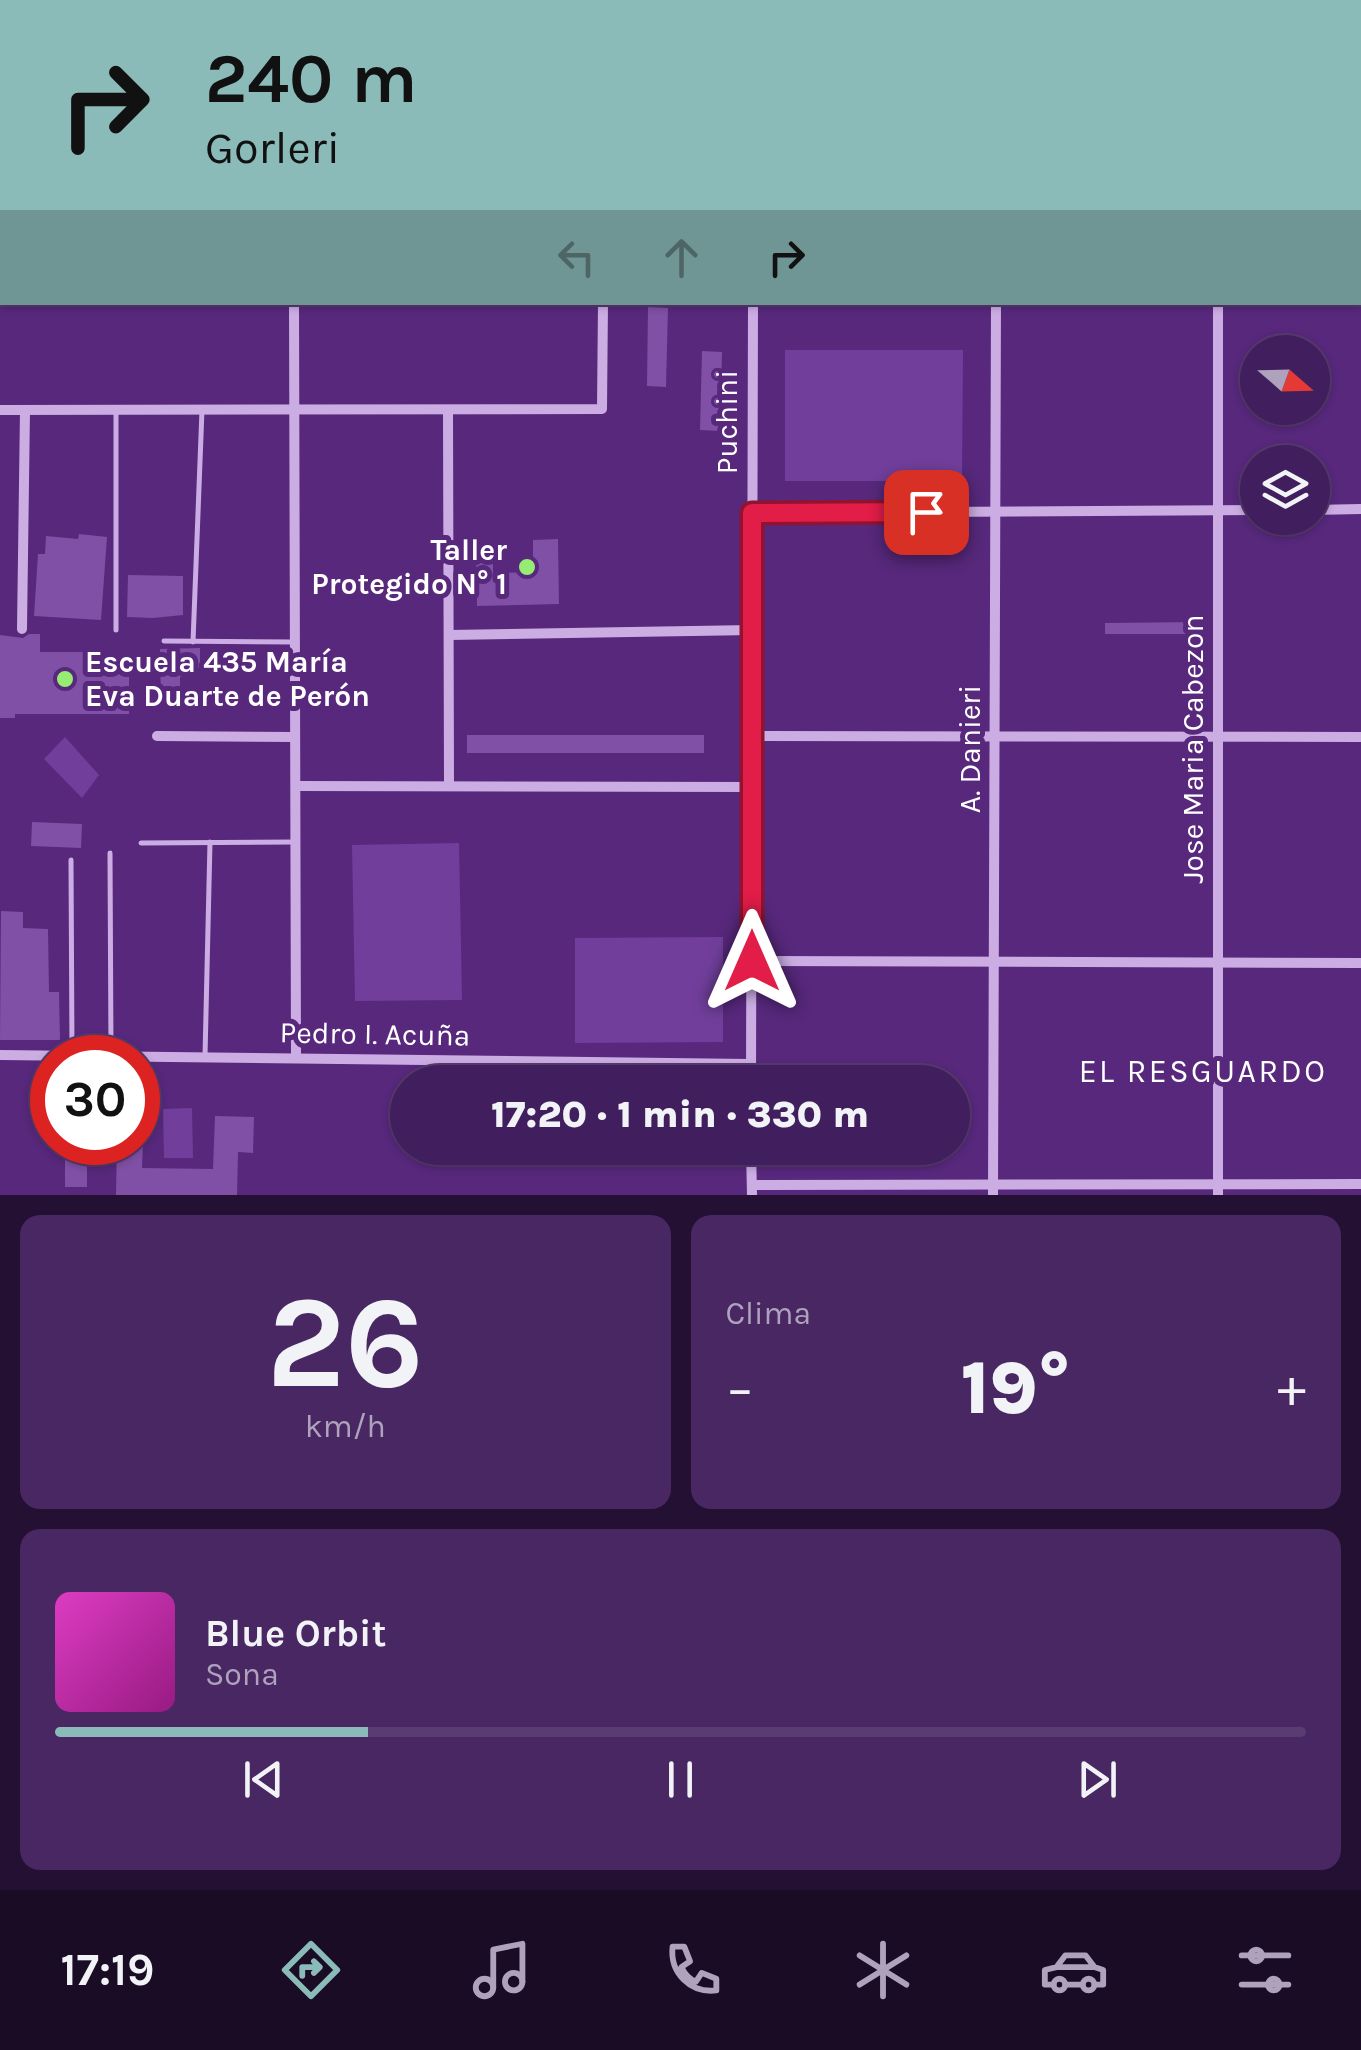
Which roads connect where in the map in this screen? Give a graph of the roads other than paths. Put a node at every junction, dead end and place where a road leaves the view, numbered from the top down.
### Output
1 (294, 305) edge
2 (603, 305) edge
3 (752, 305) edge
4 (996, 305) edge
5 (1218, 305) edge
6 (0, 410) edge
7 (26, 410) junction
8 (116, 410) junction
9 (202, 410) junction
10 (294, 410) junction
11 (448, 411) junction
12 (1218, 510) junction
13 (1240, 510) edge
14 (1330, 510) edge
15 (1361, 510) edge
16 (996, 512) junction
17 (752, 513) junction
18 (22, 629) dead end
19 (116, 630) dead end
20 (753, 630) junction
21 (449, 635) junction
22 (164, 641) dead end
23 (193, 642) junction
24 (295, 642) junction
25 (157, 736) dead end
26 (295, 736) junction
27 (754, 736) junction
28 (994, 736) junction
29 (1218, 737) junction
30 (1361, 737) edge
31 (449, 784) junction
32 (296, 786) junction
33 (753, 787) junction
34 (141, 842) dead end
35 (210, 842) junction
36 (295, 842) junction
37 (110, 853) dead end
38 (70, 860) dead end
39 (752, 961) junction
40 (994, 962) junction
41 (1218, 962) junction
42 (1361, 963) edge
43 (72, 1035) edge
44 (111, 1035) edge
45 (0, 1054) edge
46 (30, 1054) edge
47 (160, 1055) edge
48 (204, 1056) junction
49 (296, 1058) junction
50 (750, 1064) joint
51 (751, 1165) edge
52 (1361, 1184) edge
53 (752, 1190) edge
54 (993, 1190) edge
55 (1218, 1190) edge

1 - 10 street
2 - 11 street
3 - 17 street, Puchini
4 - 16 street, A. Danieri
5 - 12 street, Jose Maria Cabezon
6 - 7 street
7 - 8 street
7 - 18 street
8 - 9 street
8 - 19 lane
9 - 10 street
9 - 23 lane
10 - 11 street
10 - 24 street
11 - 21 street
12 - 13 street
12 - 16 street
12 - 29 street, Jose Maria Cabezon
14 - 15 street
16 - 17 street
16 - 28 street, A. Danieri
17 - 20 street, Puchini
20 - 21 street
20 - 27 street, Puchini
21 - 31 street
22 - 23 lane
23 - 24 lane
24 - 26 street
25 - 26 street
26 - 32 street
27 - 28 street
27 - 33 street, Puchini
28 - 29 street
28 - 40 street, A. Danieri
29 - 30 street
29 - 41 street, Jose Maria Cabezon
31 - 32 street
31 - 33 street
32 - 36 street
33 - 39 street, Puchini
34 - 35 lane
35 - 36 lane
35 - 48 lane
36 - 49 street
37 - 44 lane
38 - 43 lane
39 - 40 street
39 - 50 street, Puchini
40 - 41 street
40 - 54 street, A. Danieri
41 - 42 street
41 - 55 street, Jose Maria Cabezon
45 - 46 street, Pedro I. Acuña
47 - 48 street, Pedro I. Acuña
48 - 49 street, Pedro I. Acuña
49 - 50 street, Pedro I. Acuña
51 - 53 street
52 - 55 street
53 - 54 street
54 - 55 street

